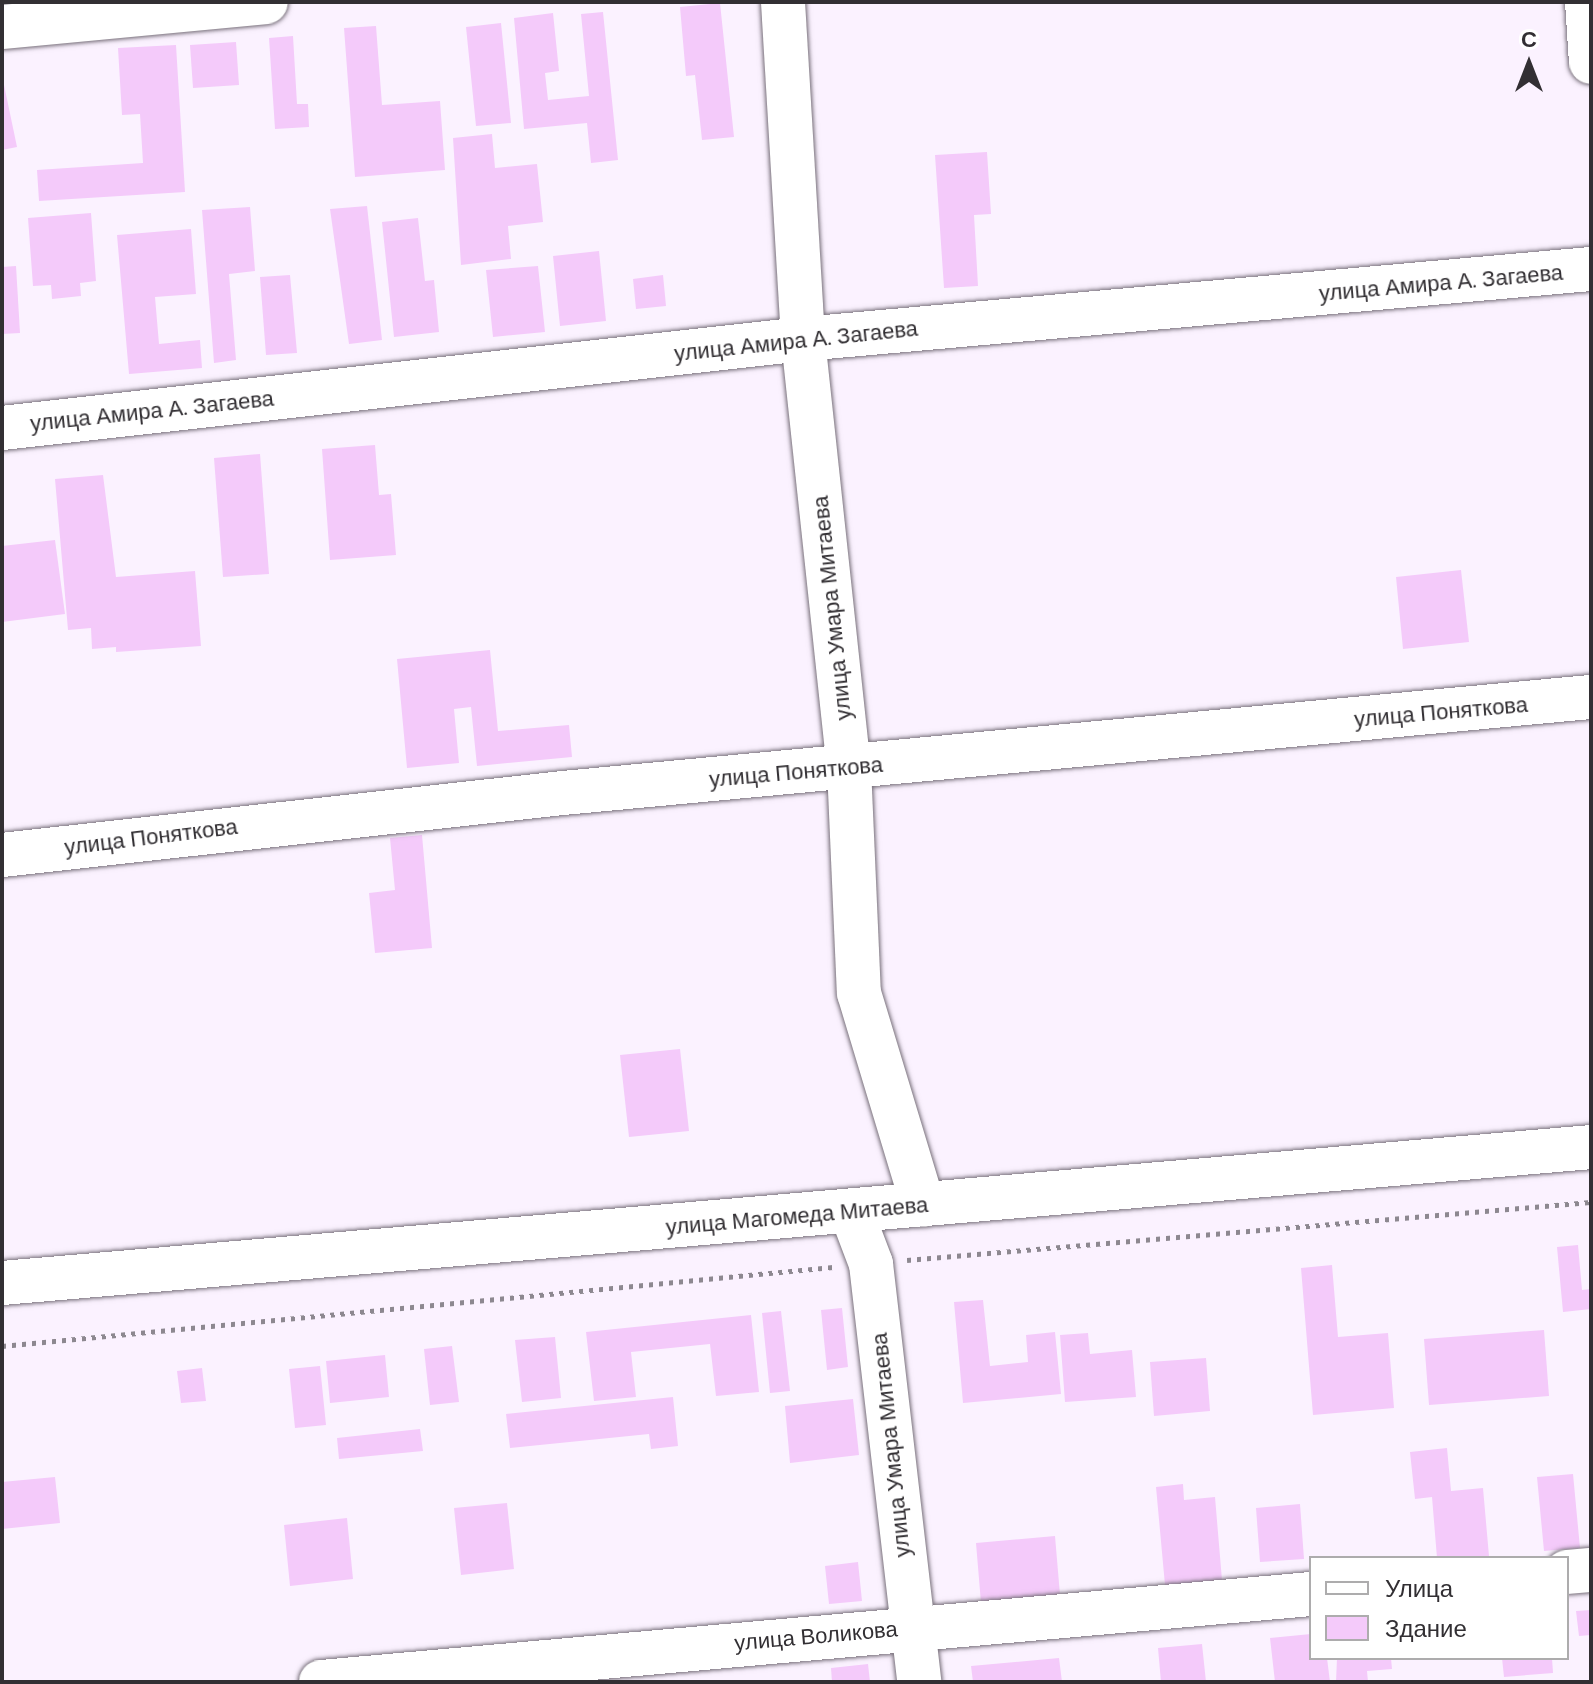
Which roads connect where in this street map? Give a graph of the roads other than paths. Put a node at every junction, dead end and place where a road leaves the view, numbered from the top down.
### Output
1 (266, 2) edge
2 (783, 2) edge
3 (1587, 2) edge
4 (2, 27) edge
5 (1591, 62) edge
6 (1591, 269) edge
7 (803, 339) junction
8 (2, 428) edge
9 (1591, 697) edge
10 (849, 767) junction
11 (2, 855) edge
12 (1591, 1147) edge
13 (923, 1205) junction
14 (851, 1211) junction
15 (2, 1283) edge
16 (1591, 1570) edge
17 (1569, 1572) edge
18 (1309, 1594) edge
19 (912, 1628) junction
20 (321, 1682) edge
21 (919, 1682) edge

1 - 4 street
2 - 7 street, улица Умара Митаева
3 - 5 street
6 - 7 street, улица Амира А. Загаева
7 - 8 street, улица Амира А. Загаева
7 - 10 street, улица Умара Митаева
9 - 10 street, улица Поняткова
10 - 11 street, улица Поняткова
10 - 13 street, улица Умара Митаева
12 - 13 street, улица Магомеда Митаева
13 - 14 street, улица Магомеда Митаева
14 - 15 street, улица Магомеда Митаева
14 - 19 street, улица Умара Митаева
16 - 17 street
18 - 19 street, улица Воликова
19 - 20 street, улица Воликова
19 - 21 street, улица Умара Митаева

